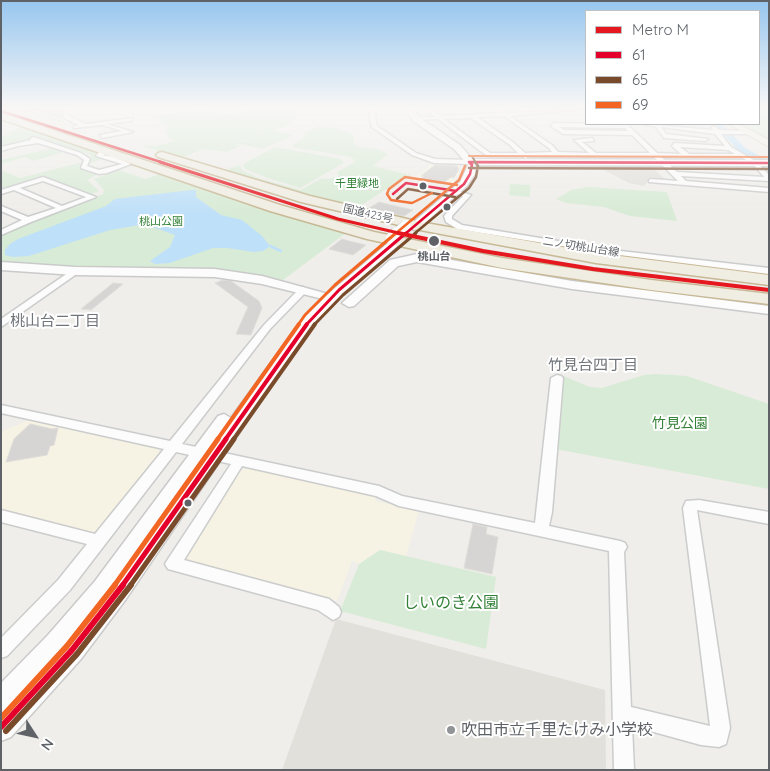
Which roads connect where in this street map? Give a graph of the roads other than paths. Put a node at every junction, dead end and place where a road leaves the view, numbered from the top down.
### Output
1 (27, 142) edge
2 (41, 142) edge
3 (80, 142) edge
4 (106, 142) edge
5 (132, 142) edge
6 (395, 142) edge
7 (450, 142) edge
8 (474, 142) edge
9 (509, 142) edge
10 (544, 142) edge
11 (579, 142) edge
12 (643, 142) edge
13 (723, 142) edge
14 (729, 148) junction
15 (1, 149) edge
16 (106, 152) junction
17 (524, 154) junction
18 (556, 154) junction
19 (594, 154) junction
20 (139, 155) junction
21 (656, 155) junction
22 (688, 156) junction
23 (740, 156) junction
24 (469, 162) junction
25 (530, 162) junction
26 (186, 163) junction
27 (664, 163) junction
28 (761, 164) edge
29 (164, 171) junction
30 (674, 174) junction
31 (769, 179) edge
32 (651, 181) dead end
33 (684, 183) junction
34 (14, 188) junction
35 (769, 190) edge
36 (453, 191) junction
37 (1, 192) edge
38 (1, 208) edge
39 (62, 208) junction
40 (28, 220) junction
41 (1, 232) edge
42 (403, 232) junction
43 (1, 266) edge
44 (769, 271) edge
45 (75, 272) junction
46 (769, 282) edge
47 (303, 290) junction
48 (769, 297) edge
49 (334, 299) junction
50 (769, 310) edge
51 (1, 324) edge
52 (557, 378) dead end
53 (1, 409) edge
54 (173, 447) junction
55 (206, 455) junction
56 (239, 461) junction
57 (1, 516) edge
58 (769, 518) edge
59 (541, 530) junction
60 (98, 541) junction
61 (332, 612) dead end
62 (1, 650) edge
63 (1, 702) edge
64 (622, 714) junction
65 (1, 727) edge
66 (624, 770) edge

1 - 15 street
2 - 16 street
3 - 16 highway, 国道423号
4 - 20 highway
5 - 26 highway, 国道423号
6 - 24 street
7 - 24 street
8 - 17 street
9 - 17 street
10 - 18 street
11 - 19 street
12 - 21 street
13 - 14 street
14 - 22 street
14 - 23 street
16 - 29 highway, 国道423号
17 - 18 street
17 - 25 street
18 - 19 street
19 - 21 street
20 - 26 highway
20 - 29 highway
20 - 46 highway
20 - 48 highway
21 - 22 street
21 - 27 street
22 - 23 street
23 - 28 street
24 - 25 street
24 - 36 street
25 - 27 street
26 - 42 highway, 国道423号
27 - 28 street
27 - 30 street
28 - 31 street
29 - 42 highway, 国道423号
30 - 31 street
30 - 33 street
32 - 33 street
33 - 35 street
34 - 37 street
34 - 39 street
34 - 39 street
36 - 42 street
36 - 44 street, 二ノ切桃山台線
38 - 40 street
39 - 40 street
40 - 41 street
42 - 46 highway, 国道423号
42 - 48 highway, 国道423号
42 - 49 street
43 - 45 street
45 - 47 street
45 - 51 street
47 - 49 street
47 - 54 street
49 - 50 street
49 - 55 street
52 - 59 street
53 - 54 street
54 - 55 street
54 - 60 street
55 - 56 street
55 - 63 street
55 - 65 street
56 - 59 street
56 - 61 street
57 - 60 street
58 - 64 street
59 - 64 street
60 - 62 street
64 - 66 street

